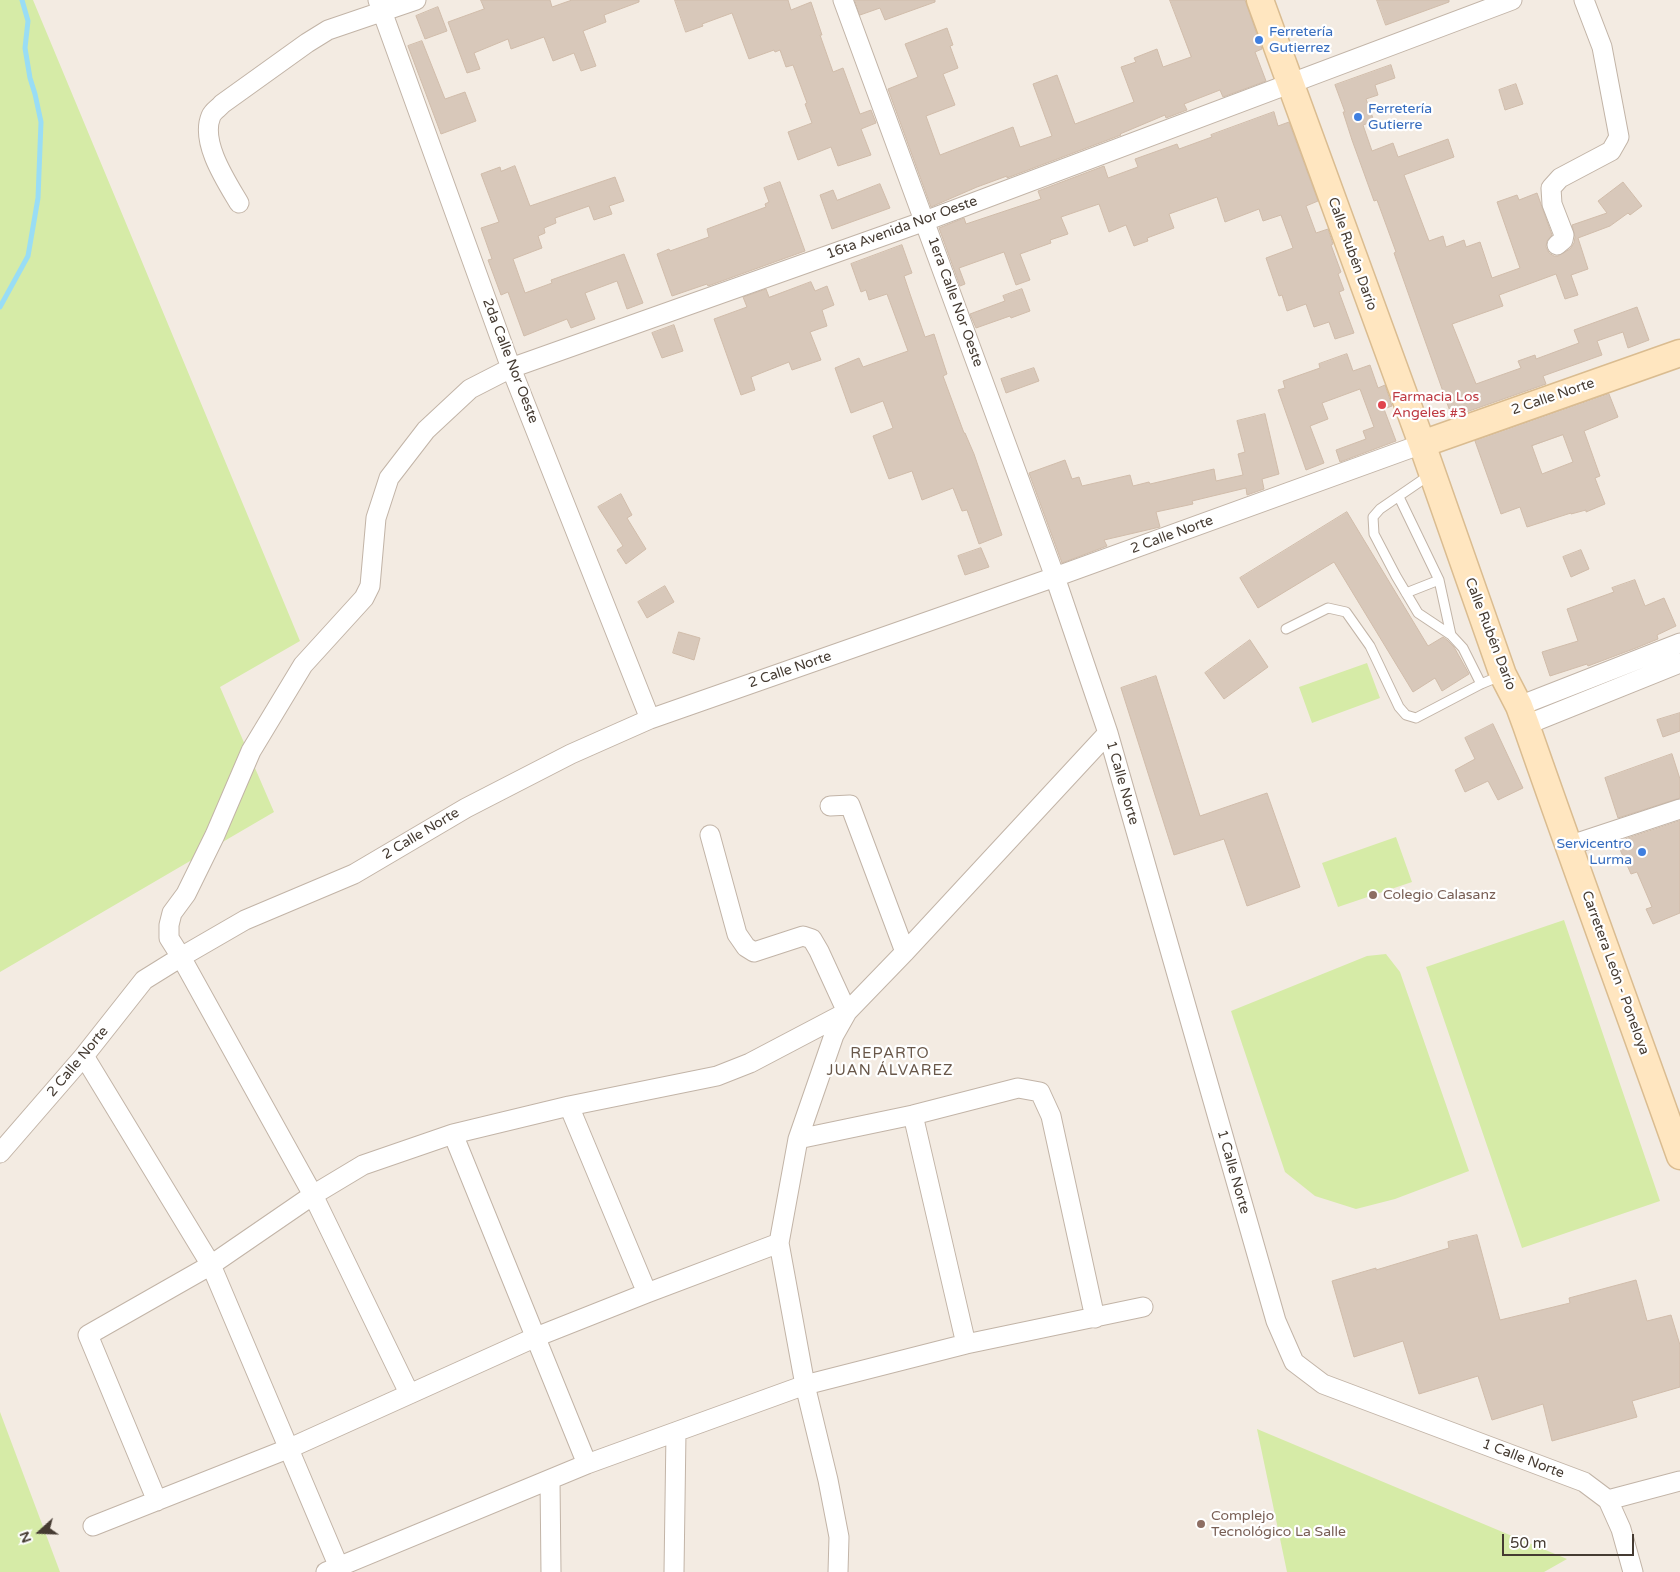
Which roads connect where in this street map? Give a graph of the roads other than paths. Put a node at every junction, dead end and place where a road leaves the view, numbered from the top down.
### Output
1 (416, 0) edge
2 (843, 0) edge
3 (1260, 0) edge
4 (1277, 0) edge
5 (1512, 0) edge
6 (1584, 0) edge
7 (380, 6) edge
8 (1299, 80) junction
9 (239, 203) dead end
10 (925, 221) junction
11 (1557, 245) dead end
12 (1680, 353) edge
13 (512, 368) junction
14 (1429, 442) junction
15 (1431, 474) junction
16 (1399, 497) junction
17 (1055, 577) junction
18 (1439, 580) junction
19 (1406, 592) junction
20 (1286, 629) dead end
21 (1451, 635) junction
22 (1680, 643) edge
23 (1680, 663) edge
24 (1492, 680) junction
25 (1522, 715) junction
26 (650, 720) junction
27 (1108, 733) junction
28 (830, 806) dead end
29 (1680, 809) edge
30 (710, 835) dead end
31 (1568, 846) junction
32 (905, 952) junction
33 (181, 956) junction
34 (847, 1012) junction
35 (84, 1056) junction
36 (569, 1106) junction
37 (913, 1115) junction
38 (454, 1134) junction
39 (798, 1139) junction
40 (0, 1153) edge
41 (1680, 1156) edge
42 (313, 1195) junction
43 (778, 1243) junction
44 (211, 1265) junction
45 (647, 1293) junction
46 (1143, 1307) dead end
47 (1095, 1318) junction
48 (536, 1337) junction
49 (966, 1344) junction
50 (806, 1385) junction
51 (409, 1393) junction
52 (676, 1432) junction
53 (290, 1448) junction
54 (587, 1464) junction
55 (550, 1480) junction
56 (1680, 1481) edge
57 (1608, 1500) junction
58 (157, 1501) junction
59 (93, 1526) dead end
60 (335, 1570) edge
61 (551, 1572) edge
62 (674, 1572) edge
63 (838, 1572) edge
64 (1633, 1572) edge

1 - 7 street
2 - 10 street, 1era Calle Nor Oeste
3 - 8 street, Calle Rubén Darío
4 - 8 street, Calle Rubén Darío
5 - 8 street, 16ta Avenida Nor Oeste
6 - 11 street
7 - 9 street
7 - 13 street, 2da Calle Nor Oeste
8 - 10 street, 16ta Avenida Nor Oeste
8 - 14 street, Calle Rubén Darío
10 - 13 street, 16ta Avenida Nor Oeste
10 - 17 street, 1era Calle Nor Oeste
12 - 14 street, 2 Calle Norte
13 - 26 street, 2da Calle Nor Oeste
13 - 33 street, 16ta Avenida Nor Oeste
14 - 15 street, Calle Rubén Darío
14 - 17 street, 2 Calle Norte
14 - 25 street, Calle Rubén Darío
15 - 16 lane
15 - 24 street, Calle Rubén Darío
16 - 18 lane
16 - 19 lane
17 - 26 street, 2 Calle Norte
17 - 27 street, 1 Calle Norte
18 - 19 lane
18 - 21 lane
19 - 21 lane
20 - 24 lane
21 - 24 lane
22 - 25 street
23 - 25 street
24 - 25 street, Calle Rubén Darío
25 - 31 street, Carretera León - Poneloya
26 - 33 street, 2 Calle Norte
27 - 32 street
27 - 57 street, 1 Calle Norte
28 - 32 street
29 - 31 street
30 - 34 street
31 - 41 street, Carretera León - Poneloya
32 - 34 street
33 - 35 street, 2 Calle Norte
33 - 42 street, 16ta Avenida Nor Oeste
34 - 36 street
34 - 39 street
35 - 40 street, 2 Calle Norte
35 - 44 street
36 - 38 street
36 - 45 street
37 - 39 street
37 - 47 street
37 - 49 street
38 - 42 street
38 - 48 street
39 - 43 street
42 - 44 street
42 - 51 street, 16ta Avenida Nor Oeste
43 - 45 street
43 - 50 street
44 - 53 street
44 - 58 street
45 - 48 street
46 - 47 street
47 - 49 street
48 - 51 street
48 - 54 street
49 - 50 street
50 - 52 street
50 - 63 street
51 - 53 street
52 - 54 street
52 - 62 street
53 - 58 street
53 - 60 street
54 - 55 street
55 - 60 street
55 - 61 street
56 - 57 street
57 - 64 street, 1 Calle Norte
58 - 59 street

